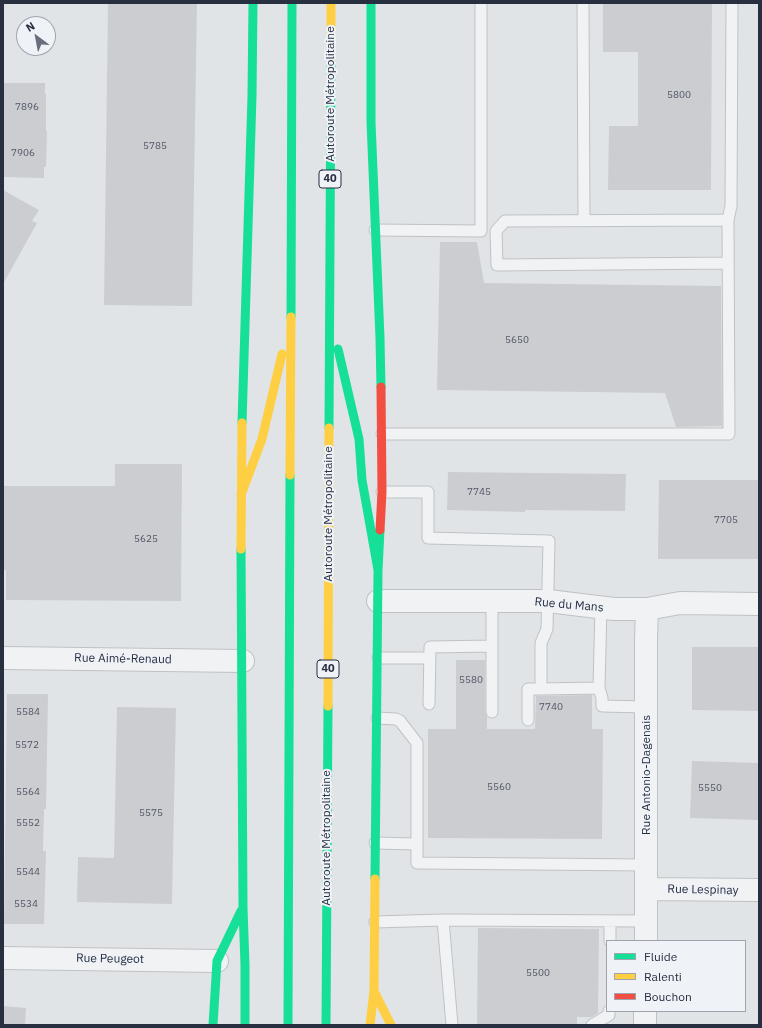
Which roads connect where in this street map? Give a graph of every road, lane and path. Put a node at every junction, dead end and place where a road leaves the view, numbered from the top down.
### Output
1 (253, 3) edge
2 (292, 3) edge
3 (332, 3) edge
4 (371, 3) edge
5 (481, 3) edge
6 (583, 3) edge
7 (732, 3) edge
8 (728, 220) junction
9 (584, 221) junction
10 (375, 230) junction
11 (481, 231) junction
12 (496, 231) junction
13 (728, 263) junction
14 (330, 312) junction
15 (291, 316) junction
16 (382, 434) junction
17 (382, 492) junction
18 (241, 495) junction
19 (378, 570) junction
20 (378, 601) junction
21 (492, 601) junction
22 (548, 601) junction
23 (759, 604) edge
24 (600, 607) junction
25 (647, 609) junction
26 (492, 646) junction
27 (3, 658) edge
28 (378, 658) junction
29 (430, 658) junction
30 (243, 661) junction
31 (599, 688) junction
32 (541, 689) junction
33 (429, 704) dead end
34 (646, 706) junction
35 (492, 712) dead end
36 (377, 718) junction
37 (528, 720) dead end
38 (375, 844) junction
39 (418, 844) junction
40 (647, 865) junction
41 (647, 889) junction
42 (759, 890) edge
43 (243, 908) junction
44 (443, 920) junction
45 (610, 921) junction
46 (375, 922) junction
47 (646, 931) edge
48 (610, 940) edge
49 (3, 958) edge
50 (218, 961) junction
51 (374, 991) junction
52 (609, 1012) edge
53 (645, 1012) edge
54 (213, 1025) edge
55 (245, 1025) edge
56 (288, 1025) edge
57 (326, 1025) edge
58 (370, 1025) edge
59 (391, 1025) edge
60 (452, 1025) edge
61 (592, 1025) edge
62 (645, 1025) edge

1 - 18 main road
2 - 15 main road
3 - 14 main road, Autoroute Métropolitaine / 40
4 - 10 main road
5 - 11 lane
6 - 9 lane
7 - 8 lane
8 - 9 lane
8 - 13 lane
9 - 12 lane
10 - 11 lane
10 - 16 main road
11 - 12 lane
12 - 13 lane
13 - 16 lane
14 - 19 main road
14 - 57 main road, Autoroute Métropolitaine / 40
15 - 18 main road
15 - 56 main road
16 - 17 main road
17 - 19 main road
17 - 22 lane
18 - 30 main road
19 - 20 main road
20 - 21 street, Rue du Mans
20 - 28 main road
21 - 22 street, Rue du Mans
21 - 26 lane
22 - 24 street, Rue du Mans
22 - 32 lane
23 - 25 street, Rue du Mans
24 - 25 street, Rue du Mans
24 - 31 lane
25 - 34 street, Rue Antonio-Dagenais
26 - 29 lane
26 - 35 lane
27 - 30 street, Rue Aimé-Renaud
28 - 29 lane
28 - 36 main road
29 - 33 lane
30 - 43 main road
31 - 32 lane
31 - 34 lane
32 - 37 lane
34 - 40 street, Rue Antonio-Dagenais
36 - 38 main road
36 - 39 lane
38 - 39 lane
38 - 46 main road
39 - 40 lane
40 - 41 street, Rue Antonio-Dagenais
41 - 42 street, Rue Lespinay
41 - 47 street, Rue Antonio-Dagenais
43 - 50 main road
43 - 55 main road
44 - 45 lane
44 - 46 lane
44 - 60 lane
45 - 47 lane
45 - 48 lane
46 - 51 main road
49 - 50 street, Rue Peugeot
50 - 54 main road
51 - 58 main road
51 - 59 main road
52 - 61 lane
53 - 62 street

